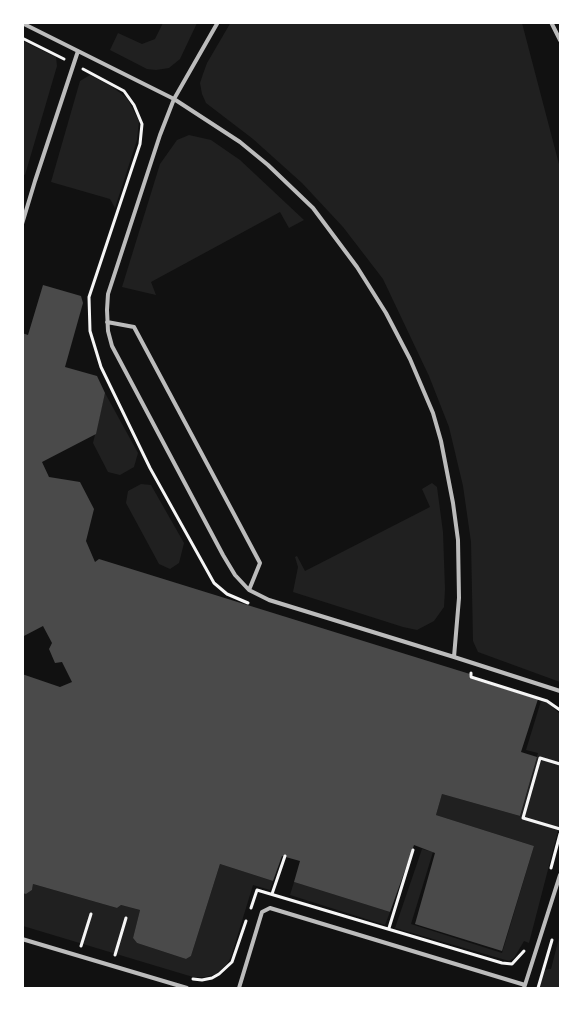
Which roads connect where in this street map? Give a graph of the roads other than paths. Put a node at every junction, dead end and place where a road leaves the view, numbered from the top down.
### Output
1 (218, 22) edge
2 (551, 22) edge
3 (22, 23) edge
4 (560, 40) edge
5 (78, 51) junction
6 (174, 99) junction
7 (24, 214) edge
8 (22, 224) edge
9 (107, 322) junction
10 (249, 590) junction
11 (454, 657) junction
12 (560, 692) edge
13 (560, 875) edge
14 (22, 939) edge
15 (524, 987) edge
16 (187, 988) edge
17 (239, 988) edge

1 - 6 lane
2 - 4 lane
3 - 5 lane
5 - 6 lane
5 - 7 lane
6 - 9 lane
6 - 11 lane
7 - 8 lane
9 - 10 lane
9 - 10 lane
10 - 11 lane
11 - 12 lane
13 - 15 lane
14 - 16 lane
15 - 17 lane

